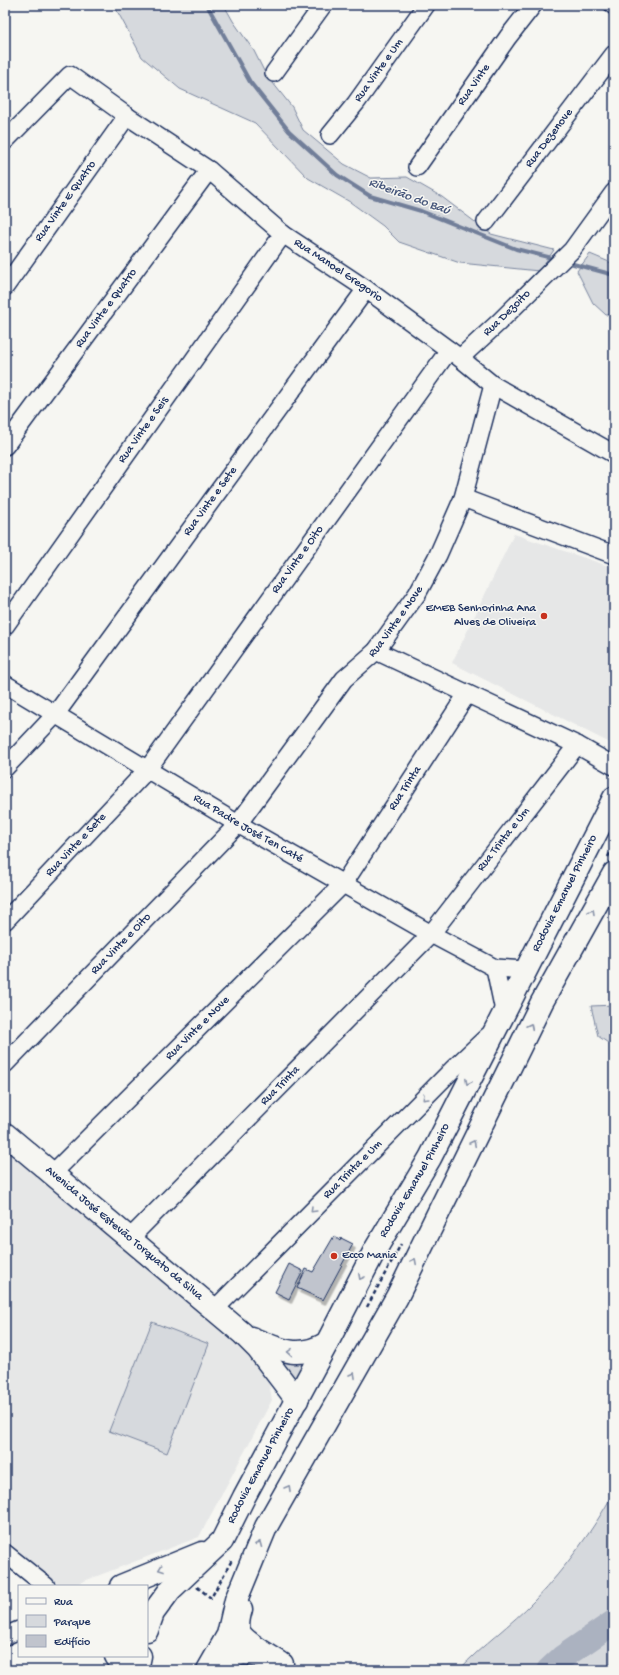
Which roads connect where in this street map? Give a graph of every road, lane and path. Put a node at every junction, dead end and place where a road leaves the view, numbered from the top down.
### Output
1 (323, 5) edge
2 (426, 5) edge
3 (533, 5) edge
4 (614, 54) edge
5 (274, 73) dead end
6 (127, 116) junction
7 (330, 135) dead end
8 (5, 141) edge
9 (417, 167) dead end
10 (209, 170) junction
11 (614, 192) edge
12 (486, 222) dead end
13 (283, 234) junction
14 (5, 287) edge
15 (366, 289) junction
16 (455, 354) junction
17 (493, 385) junction
18 (5, 446) edge
19 (614, 454) edge
20 (463, 498) junction
21 (614, 555) edge
22 (5, 626) edge
23 (376, 651) junction
24 (5, 684) edge
25 (467, 694) junction
26 (55, 715) junction
27 (577, 745) junction
28 (614, 766) edge
29 (5, 768) edge
30 (147, 770) junction
31 (614, 798) edge
32 (238, 824) junction
33 (614, 873) edge
34 (344, 883) junction
35 (5, 922) edge
36 (431, 934) junction
37 (495, 968) junction
38 (525, 970) junction
39 (504, 1011) junction
40 (493, 1032) junction
41 (5, 1064) edge
42 (5, 1134) edge
43 (52, 1174) junction
44 (130, 1238) junction
45 (215, 1309) junction
46 (242, 1334) junction
47 (327, 1343) junction
48 (297, 1400) junction
49 (222, 1541) junction
50 (5, 1553) edge
51 (251, 1563) junction
52 (45, 1585) edge
53 (124, 1585) edge
54 (148, 1627) edge
55 (18, 1630) edge
56 (5, 1636) edge
57 (118, 1657) edge
58 (135, 1665) edge
59 (288, 1667) edge
60 (208, 1670) edge
61 (220, 1670) edge

1 - 5 street
2 - 7 street, Rua Vinte e Um
3 - 9 street, Rua Vinte
4 - 12 street, Rua Dezenove
6 - 8 street, Rua Manoel Gregorio
6 - 10 street, Rua Manoel Gregorio
6 - 14 street, Rua Vinte E Quatro
10 - 13 street, Rua Manoel Gregorio
10 - 18 street, Rua Vinte e Quatro
11 - 16 street, Rua Dezoito
13 - 15 street, Rua Manoel Gregorio
13 - 22 street, Rua Vinte e Seis
15 - 16 street, Rua Manoel Gregorio
15 - 26 street, Rua Vinte e Sete
16 - 17 street, Rua Manoel Gregorio
16 - 30 street, Rua Vinte e Oito
17 - 19 street, Rua Manoel Gregorio
17 - 20 street, Rua Vinte e Nove
20 - 21 street
20 - 23 street, Rua Vinte e Nove
23 - 25 street
23 - 32 street, Rua Vinte e Nove
24 - 26 street, Rua Padre José Ten Caté
25 - 27 street
25 - 34 street, Rua Trinta
26 - 29 street
26 - 30 street, Rua Padre José Ten Caté
27 - 28 street
27 - 36 street, Rua Trinta e Um
30 - 32 street, Rua Padre José Ten Caté
30 - 35 street, Rua Vinte e Sete
31 - 38 main road, Rodovia Emanuel Pinheiro
32 - 34 street, Rua Padre José Ten Caté
32 - 41 street, Rua Vinte e Oito
51 -> 33 main road
34 - 36 street, Rua Padre José Ten Caté
34 - 43 street, Rua Vinte e Nove
36 - 37 street, Rua Padre José Ten Caté
36 - 44 street, Rua Trinta
37 - 38 street
37 - 39 street
38 - 39 main road, Rodovia Emanuel Pinheiro
39 - 40 main road, Rodovia Emanuel Pinheiro
40 -> 45 street, Rua Trinta e Um
40 -> 47 main road, Rodovia Emanuel Pinheiro
42 - 43 main road, Avenida José Estevão Torquato da Silva
43 - 44 main road, Avenida José Estevão Torquato da Silva
44 - 45 main road, Avenida José Estevão Torquato da Silva
45 - 46 main road, Avenida José Estevão Torquato da Silva
47 -> 46 main road, Avenida José Estevão Torquato da Silva
46 - 48 main road, Avenida José Estevão Torquato da Silva
47 - 48 main road, Rodovia Emanuel Pinheiro
48 - 49 main road, Rodovia Emanuel Pinheiro
49 -> 53 main road
49 - 54 main road, Rodovia Emanuel Pinheiro
50 - 52 street
51 - 59 main road
51 - 60 main road
55 - 56 street
57 - 58 main road
59 - 61 main road

